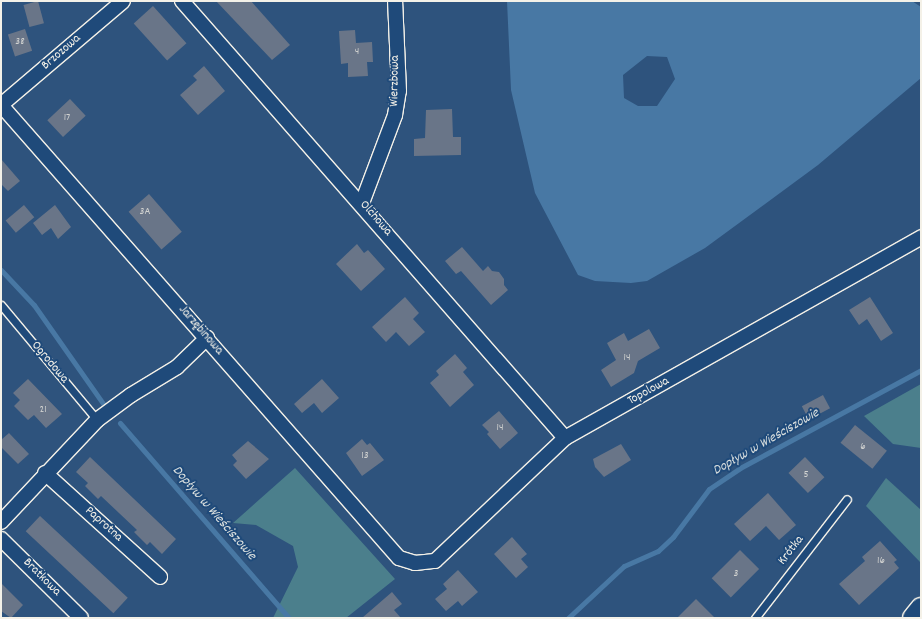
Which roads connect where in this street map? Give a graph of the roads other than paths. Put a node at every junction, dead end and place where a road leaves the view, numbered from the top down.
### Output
1 (123, 1) edge
2 (182, 1) edge
3 (395, 1) edge
4 (1, 105) edge
5 (362, 203) junction
6 (921, 237) edge
7 (1, 306) edge
8 (207, 338) junction
9 (98, 420) junction
10 (565, 438) junction
11 (45, 473) junction
12 (847, 499) dead end
13 (1, 522) edge
14 (1, 539) edge
15 (399, 558) joint
16 (160, 577) dead end
17 (921, 608) edge
18 (81, 618) edge
19 (755, 618) edge
20 (913, 618) edge

1 - 4 street, Brzozowa
2 - 5 street, Olchowa
3 - 5 street, Wierzbowa
4 - 8 street, Jarzębinowa
5 - 10 street, Olchowa
6 - 10 street, Topolowa
7 - 9 lane, Ogrodowa
8 - 9 street
8 - 15 street, Jarzębinowa
9 - 11 street
10 - 15 street, Topolowa
11 - 13 street
11 - 16 street, Paprotna
12 - 19 lane, Krótka
14 - 18 street, Bratkowa
17 - 20 street

